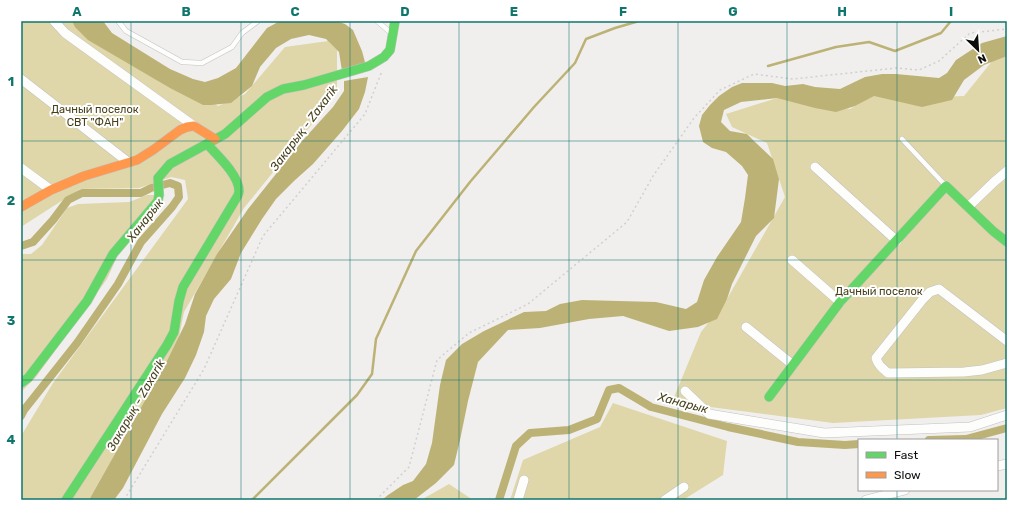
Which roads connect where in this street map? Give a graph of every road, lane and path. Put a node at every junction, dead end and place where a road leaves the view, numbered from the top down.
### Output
1 (54, 21) edge
2 (118, 21) edge
3 (258, 21) edge
4 (377, 21) edge
5 (395, 21) edge
6 (1007, 29) edge
7 (392, 34) junction
8 (384, 57) junction
9 (21, 79) edge
10 (194, 126) junction
11 (902, 139) dead end
12 (211, 142) junction
13 (128, 162) junction
14 (815, 167) dead end
15 (21, 168) edge
16 (1007, 171) edge
17 (946, 186) junction
18 (51, 190) junction
19 (21, 207) edge
20 (968, 207) junction
21 (1006, 239) edge
22 (897, 241) junction
23 (792, 260) dead end
24 (840, 302) junction
25 (746, 327) dead end
26 (1007, 341) edge
27 (1007, 363) edge
28 (794, 365) junction
29 (21, 383) edge
30 (684, 391) dead end
31 (770, 397) dead end
32 (1007, 415) edge
33 (524, 480) dead end
34 (684, 488) dead end
35 (901, 491) edge
36 (66, 500) edge
37 (124, 500) edge
38 (376, 500) edge
39 (518, 500) edge
40 (665, 500) edge
41 (866, 500) edge

1 - 10 street
2 - 3 lane
4 - 7 lane
5 - 7 street
6 - 38 path
7 - 8 street
8 - 12 street
8 - 37 path
9 - 13 street
10 - 12 street
10 - 13 street
11 - 17 lane
12 - 29 street
12 - 36 street
13 - 18 street
14 - 22 street
15 - 18 street
16 - 20 street
17 - 20 street
17 - 22 street
18 - 19 street
20 - 21 street
22 - 24 street
23 - 24 street
24 - 28 street
25 - 28 street
26 - 27 street
28 - 31 street
30 - 32 street
33 - 39 street
34 - 40 street
35 - 41 street

